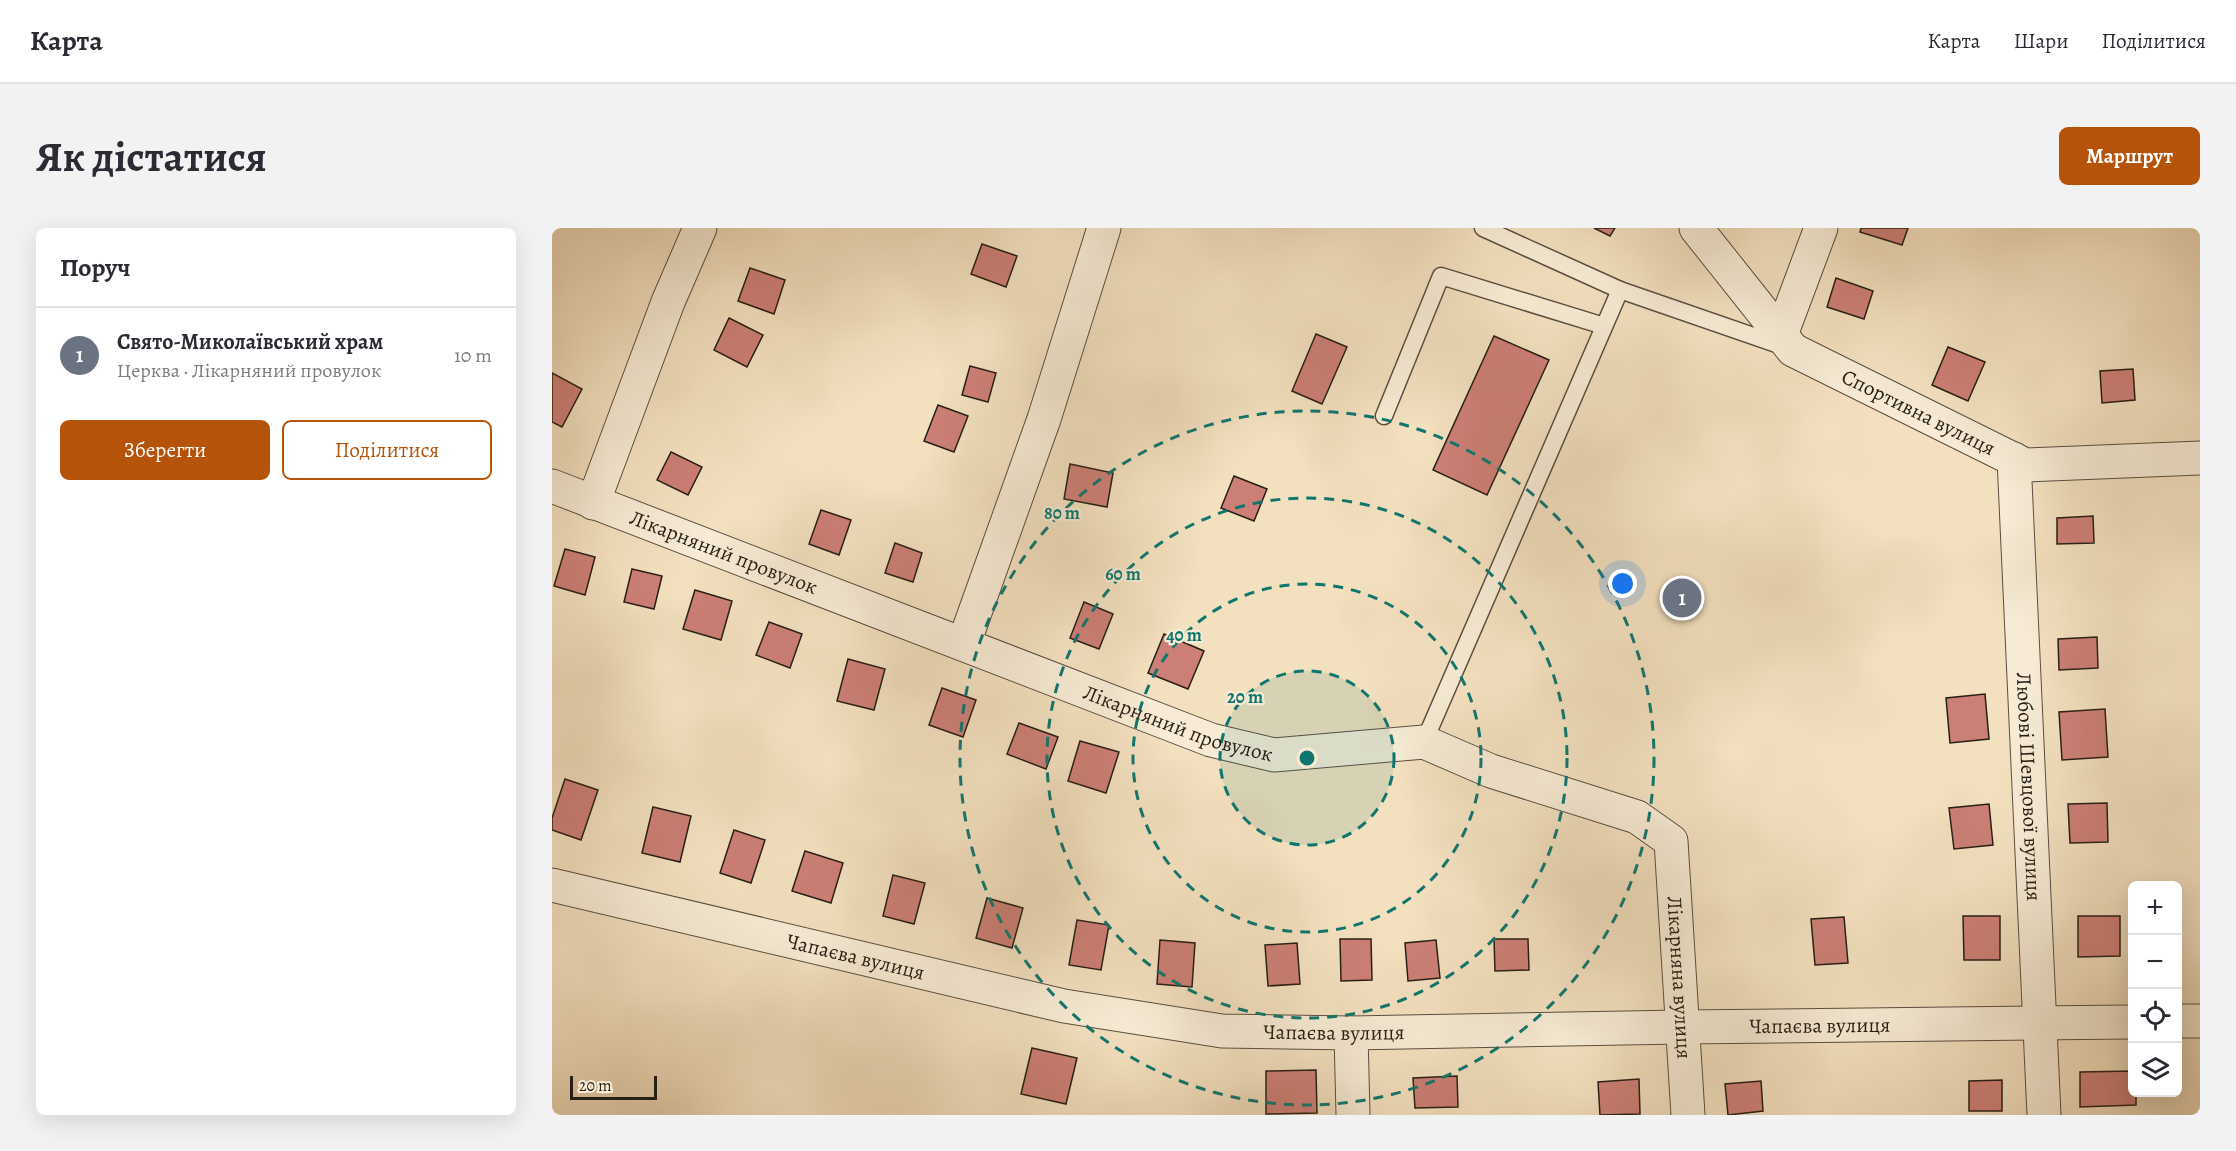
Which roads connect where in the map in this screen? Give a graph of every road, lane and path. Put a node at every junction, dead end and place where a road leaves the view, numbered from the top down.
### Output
1 (700, 228) edge
2 (1104, 228) edge
3 (1483, 228) edge
4 (1696, 228) edge
5 (1821, 228) edge
6 (1620, 290) junction
7 (1604, 326) junction
8 (1787, 342) junction
9 (1384, 416) dead end
10 (2200, 458) edge
11 (2014, 459) junction
12 (552, 486) edge
13 (593, 503) junction
14 (964, 643) junction
15 (1424, 742) junction
16 (1671, 841) joint
17 (552, 885) edge
18 (2182, 1021) edge
19 (2200, 1021) edge
20 (2039, 1022) junction
21 (2128, 1022) edge
22 (1682, 1027) junction
23 (1351, 1033) junction
24 (1353, 1115) edge
25 (1688, 1115) edge
26 (2044, 1115) edge

1 - 13 street
2 - 14 street
3 - 6 lane
4 - 8 street, Спортивна вулиця
5 - 8 street
6 - 7 lane
6 - 8 lane
7 - 9 lane
7 - 15 lane
8 - 11 street, Спортивна вулиця
10 - 11 street, Спортивна вулиця
11 - 20 street, Любові Шевцової вулиця
12 - 13 street, Лікарняний провулок
13 - 14 street, Лікарняний провулок
14 - 15 street, Лікарняний провулок
15 - 16 street, Лікарняний провулок
16 - 22 street, Лікарняна вулиця
17 - 23 street, Чапаєва вулиця
18 - 19 street
20 - 21 street, Чапаєва вулиця
20 - 22 street, Чапаєва вулиця
20 - 26 street, Любові Шевцової вулиця
22 - 23 street, Чапаєва вулиця
22 - 25 street, Лікарняна вулиця
23 - 24 street

